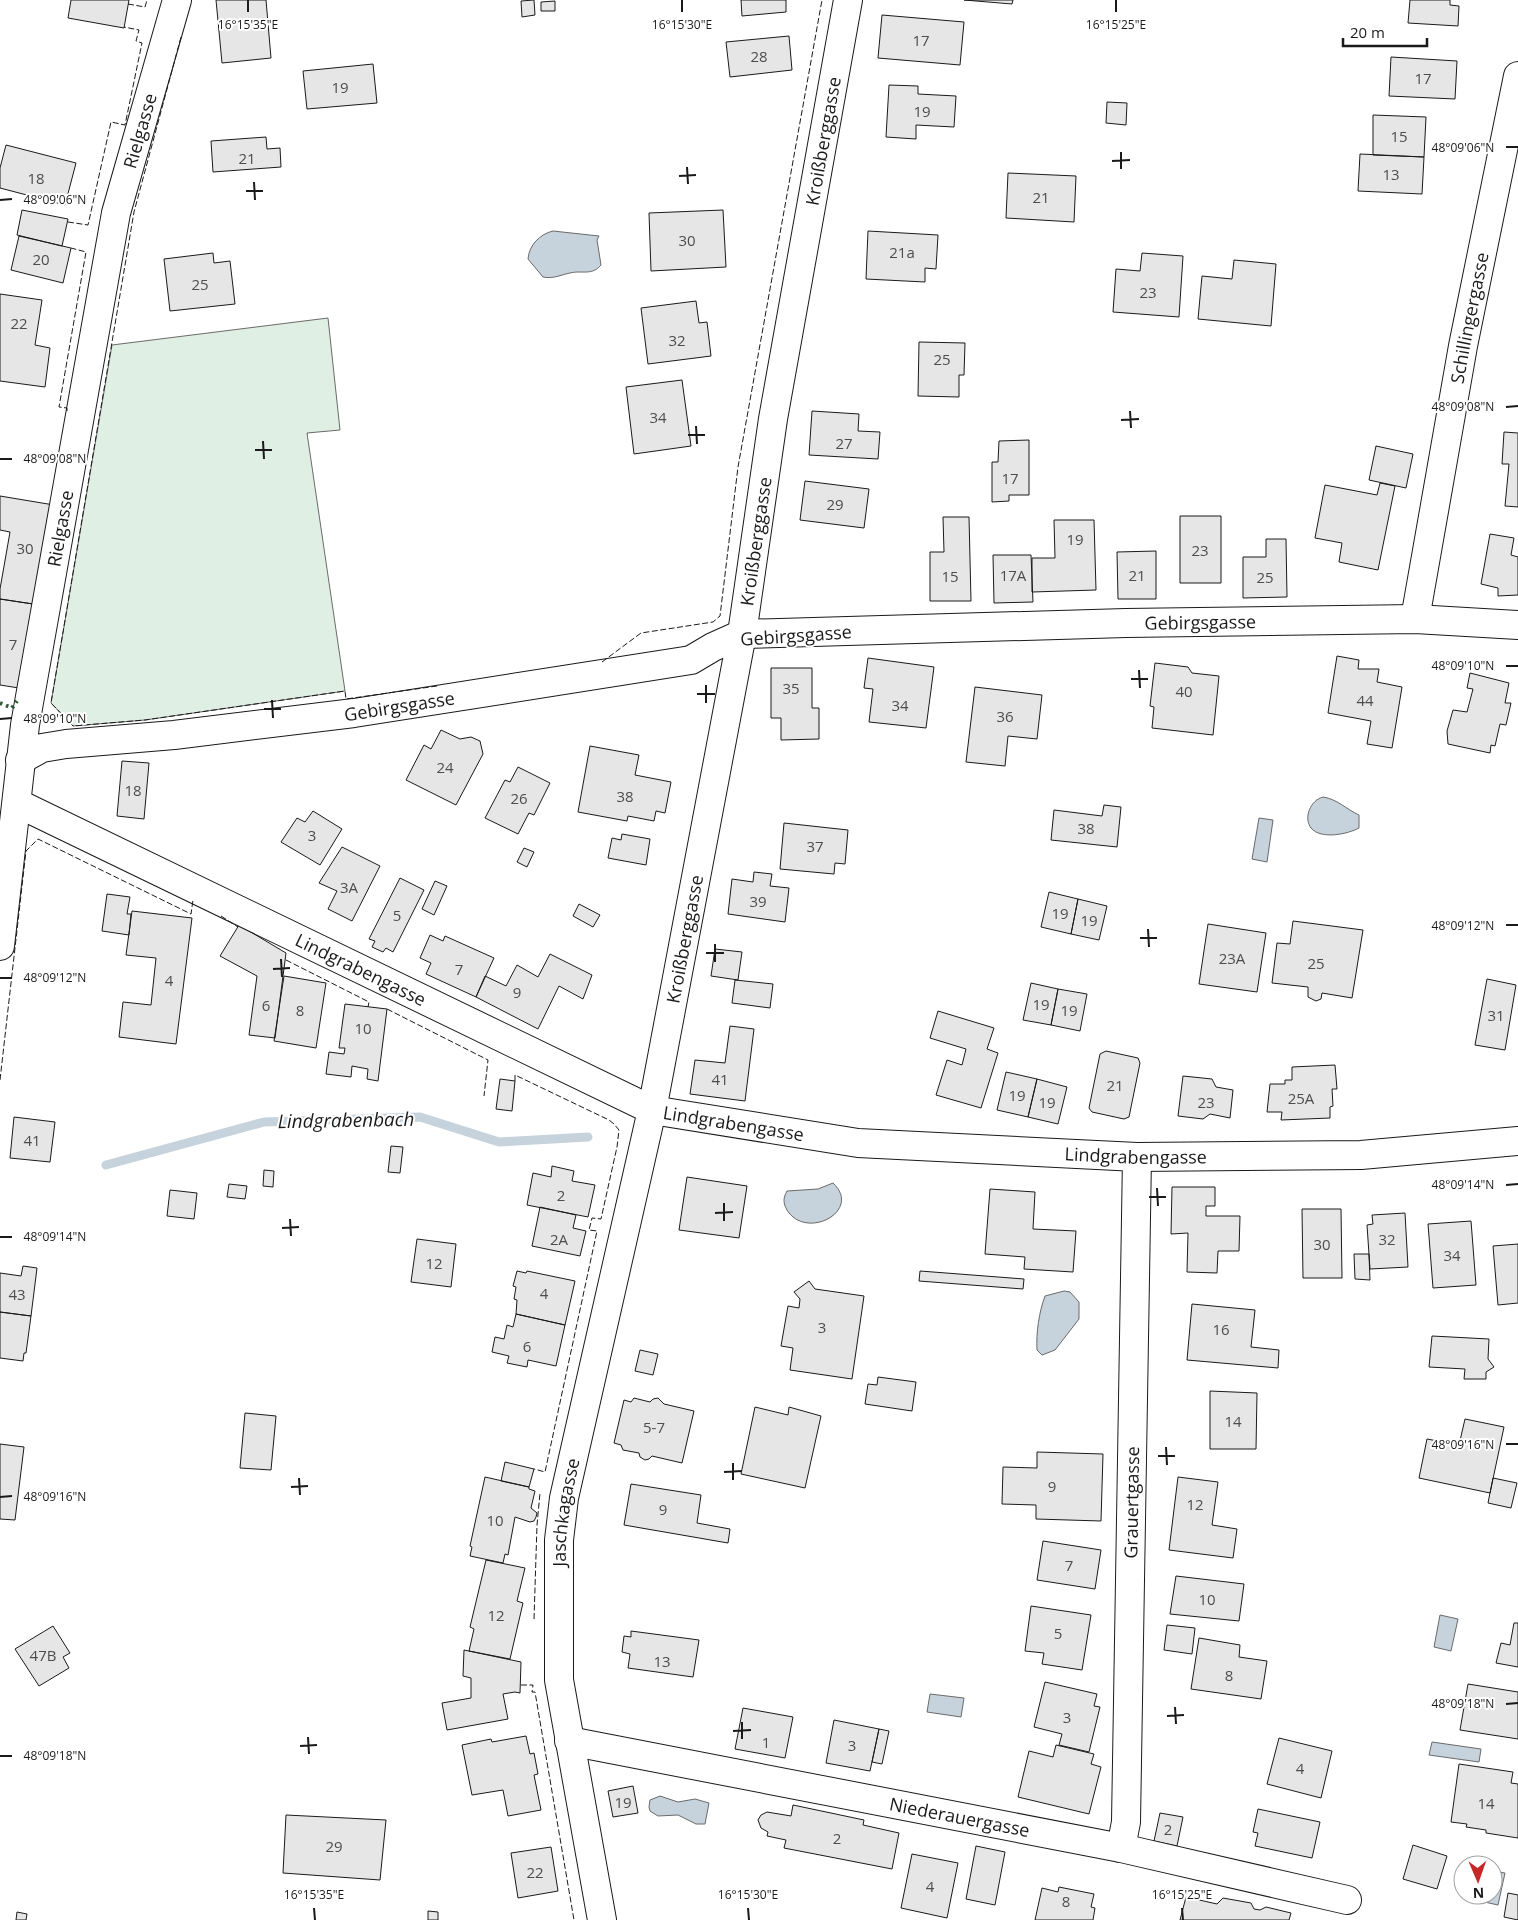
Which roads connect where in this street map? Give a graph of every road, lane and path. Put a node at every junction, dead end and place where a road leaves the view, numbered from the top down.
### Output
1 (178, 0) edge
2 (848, 0) edge
3 (1518, 76) edge
4 (1415, 619) junction
5 (1518, 625) edge
6 (742, 634) junction
7 (10, 754) edge
8 (17, 803) junction
9 (0, 946) edge
10 (652, 1110) junction
11 (1518, 1141) edge
12 (1137, 1157) junction
13 (569, 1741) junction
14 (1120, 1848) junction
15 (1347, 1900) dead end
16 (602, 1920) edge

1 - 7 street, Rielgasse
2 - 6 street, Kroißberggasse
3 - 4 street, Schillingergasse
4 - 5 street, Gebirgsgasse
4 - 6 street, Gebirgsgasse
6 - 7 street, Gebirgsgasse
6 - 10 street, Kroißberggasse
7 - 8 street, Rielgasse
8 - 9 street, Rielgasse
8 - 10 street, Lindgrabengasse
10 - 12 street, Lindgrabengasse
10 - 13 street, Jaschkagasse
11 - 12 street, Lindgrabengasse
12 - 14 street, Grauertgasse
13 - 14 street, Niederauergasse
13 - 16 street, Jaschkagasse
14 - 15 street, Niederauergasse

